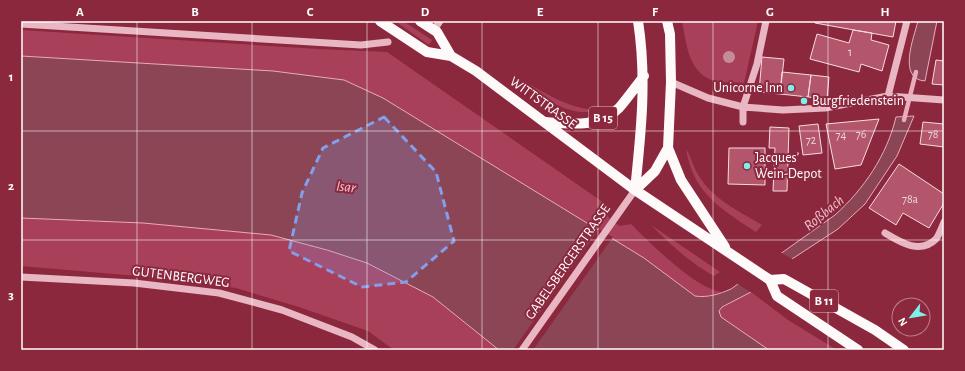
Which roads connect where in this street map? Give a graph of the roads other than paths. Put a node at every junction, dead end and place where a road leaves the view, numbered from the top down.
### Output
1 (380, 21) edge
2 (420, 21) edge
3 (440, 21) edge
4 (638, 21) edge
5 (667, 21) edge
6 (766, 21) edge
7 (907, 21) edge
8 (21, 24) edge
9 (434, 30) junction
10 (388, 42) dead end
11 (451, 56) junction
12 (644, 76) junction
13 (672, 82) junction
14 (888, 96) junction
15 (944, 100) edge
16 (743, 106) junction
17 (544, 122) junction
18 (743, 122) dead end
19 (668, 148) junction
20 (635, 190) junction
21 (944, 222) edge
22 (885, 233) dead end
23 (731, 252) junction
24 (21, 277) edge
25 (770, 280) junction
26 (375, 350) edge
27 (522, 350) edge
28 (858, 350) edge
29 (904, 350) edge

1 - 11 main road, WITTSTRASSE
2 - 9 main road, WITTSTRASSE
3 - 9 street
4 - 12 main road
5 - 13 main road
6 - 16 street
7 - 14 street
8 - 10 street
9 - 11 main road, WITTSTRASSE
11 - 17 main road, WITTSTRASSE
12 - 17 main road, B 15
12 - 20 main road
13 - 16 street
13 - 19 main road
14 - 15 street
14 - 16 street
16 - 18 street
17 - 20 main road, WITTSTRASSE / B 11
19 - 20 main road
19 - 23 main road
20 - 23 main road, B 11
20 - 27 street, GABELSBERGERSTRASSE
21 - 22 street
23 - 25 main road, B 11
24 - 26 street, GUTENBERGWEG
25 - 28 main road, B 11
25 - 29 main road, B 11

